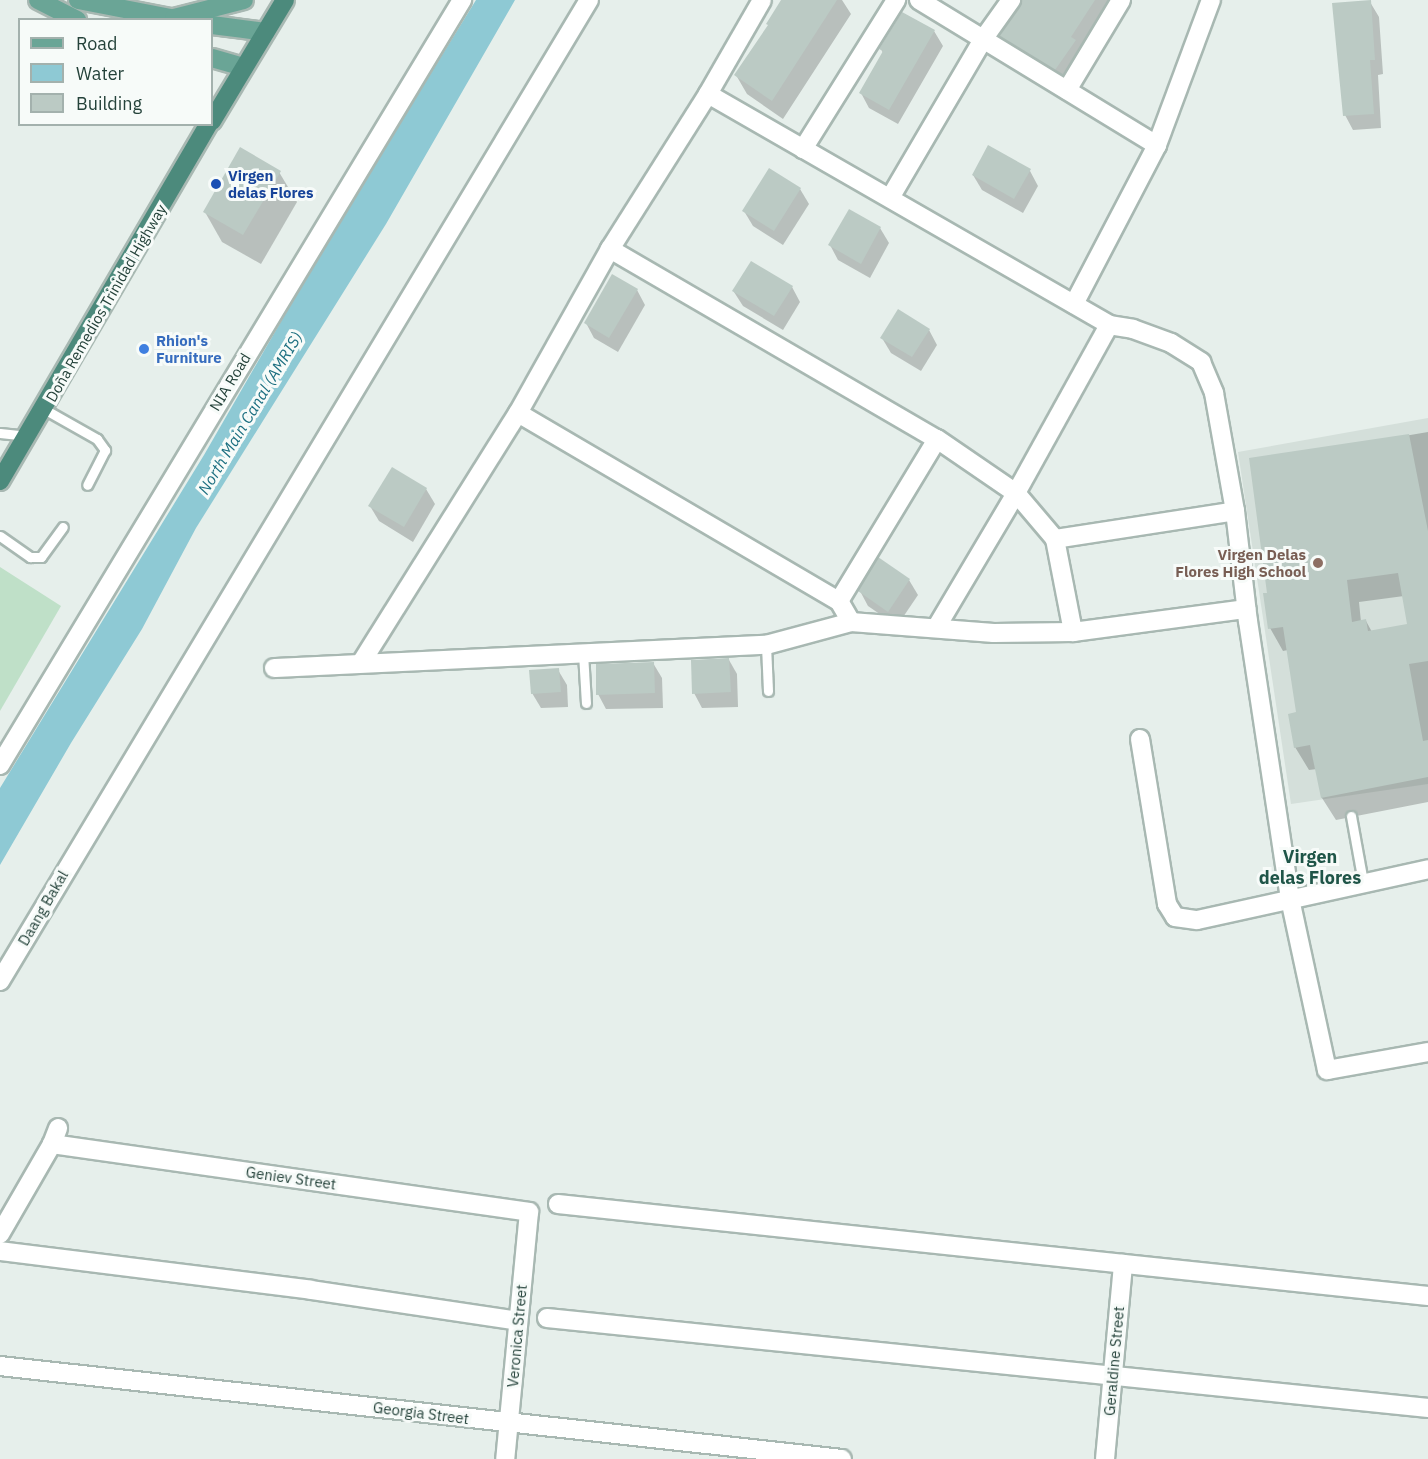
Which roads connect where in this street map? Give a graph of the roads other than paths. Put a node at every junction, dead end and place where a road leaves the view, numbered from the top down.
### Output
1 (38, 0) edge
2 (78, 0) edge
3 (244, 0) edge
4 (285, 0) edge
5 (462, 0) edge
6 (589, 0) edge
7 (762, 0) edge
8 (896, 0) edge
9 (919, 0) edge
10 (1011, 0) edge
11 (1121, 0) edge
12 (1211, 0) edge
13 (73, 18) edge
14 (172, 18) edge
15 (181, 18) edge
16 (213, 25) edge
17 (266, 32) junction
18 (984, 38) junction
19 (213, 58) edge
20 (244, 67) junction
21 (1067, 90) junction
22 (708, 94) junction
23 (213, 118) edge
24 (208, 126) edge
25 (1156, 145) junction
26 (803, 149) junction
27 (890, 198) junction
28 (610, 249) junction
29 (1074, 304) junction
30 (1109, 325) junction
31 (44, 409) junction
32 (518, 413) junction
33 (0, 433) edge
34 (28, 436) junction
35 (937, 439) junction
36 (0, 481) edge
37 (87, 484) dead end
38 (1016, 493) junction
39 (1235, 511) junction
40 (63, 527) dead end
41 (0, 536) edge
42 (1055, 539) junction
43 (839, 601) junction
44 (1246, 609) junction
45 (851, 622) junction
46 (936, 628) junction
47 (1072, 632) junction
48 (766, 645) junction
49 (583, 652) junction
50 (362, 663) junction
51 (274, 668) dead end
52 (768, 691) dead end
53 (586, 703) dead end
54 (1140, 739) dead end
55 (0, 765) edge
56 (1351, 816) dead end
57 (1428, 869) edge
58 (1363, 882) junction
59 (1290, 899) junction
60 (0, 981) edge
61 (1428, 1052) edge
62 (558, 1204) dead end
63 (529, 1212) joint
64 (0, 1234) edge
65 (0, 1251) edge
66 (1123, 1264) junction
67 (1428, 1296) edge
68 (547, 1318) dead end
69 (518, 1321) junction
70 (0, 1366) edge
71 (1113, 1376) junction
72 (1428, 1408) edge
73 (508, 1424) junction
74 (505, 1459) edge
75 (842, 1459) edge
76 (1105, 1459) edge

1 - 13 main road
2 - 14 main road
3 - 15 main road
4 - 17 highway, Doña Remedios Trinidad Highway
5 - 55 street, NIA Road
6 - 60 street, Daang Bakal
7 - 22 street
8 - 26 street
9 - 18 street
10 - 18 street
11 - 21 street
12 - 25 street
16 - 17 main road
17 - 20 highway, Doña Remedios Trinidad Highway
18 - 21 street
18 - 27 street
19 - 20 main road
20 - 23 highway, Doña Remedios Trinidad Highway
21 - 25 street
22 - 26 street
22 - 28 street
24 - 31 highway, Doña Remedios Trinidad Highway
25 - 29 street
26 - 27 street
27 - 29 street
28 - 32 street
28 - 35 street
29 - 30 street
30 - 38 street
30 - 39 street
31 - 34 highway, Doña Remedios Trinidad Highway
31 - 37 lane
32 - 43 street
32 - 50 street
33 - 34 lane
34 - 36 highway, Doña Remedios Trinidad Highway
35 - 38 street
35 - 43 street
38 - 42 street
38 - 46 street
39 - 42 street
39 - 44 street
40 - 41 lane
42 - 47 street
43 - 45 street
44 - 47 street
44 - 59 street
45 - 46 street
45 - 48 street
46 - 47 street
48 - 49 street
48 - 52 lane
49 - 50 street
49 - 53 lane
50 - 51 street
54 - 59 street
56 - 58 lane
57 - 58 street
58 - 59 street
59 - 61 street
62 - 66 street
63 - 64 street, Geniev Street
63 - 69 street, Veronica Street
65 - 69 street
66 - 67 street
66 - 71 street, Geraldine Street
68 - 71 street
69 - 73 street, Veronica Street
70 - 73 street, Georgia Street
71 - 72 street
71 - 76 street, Geraldine Street
73 - 74 street, Veronica Street
73 - 75 street, Georgia Street

